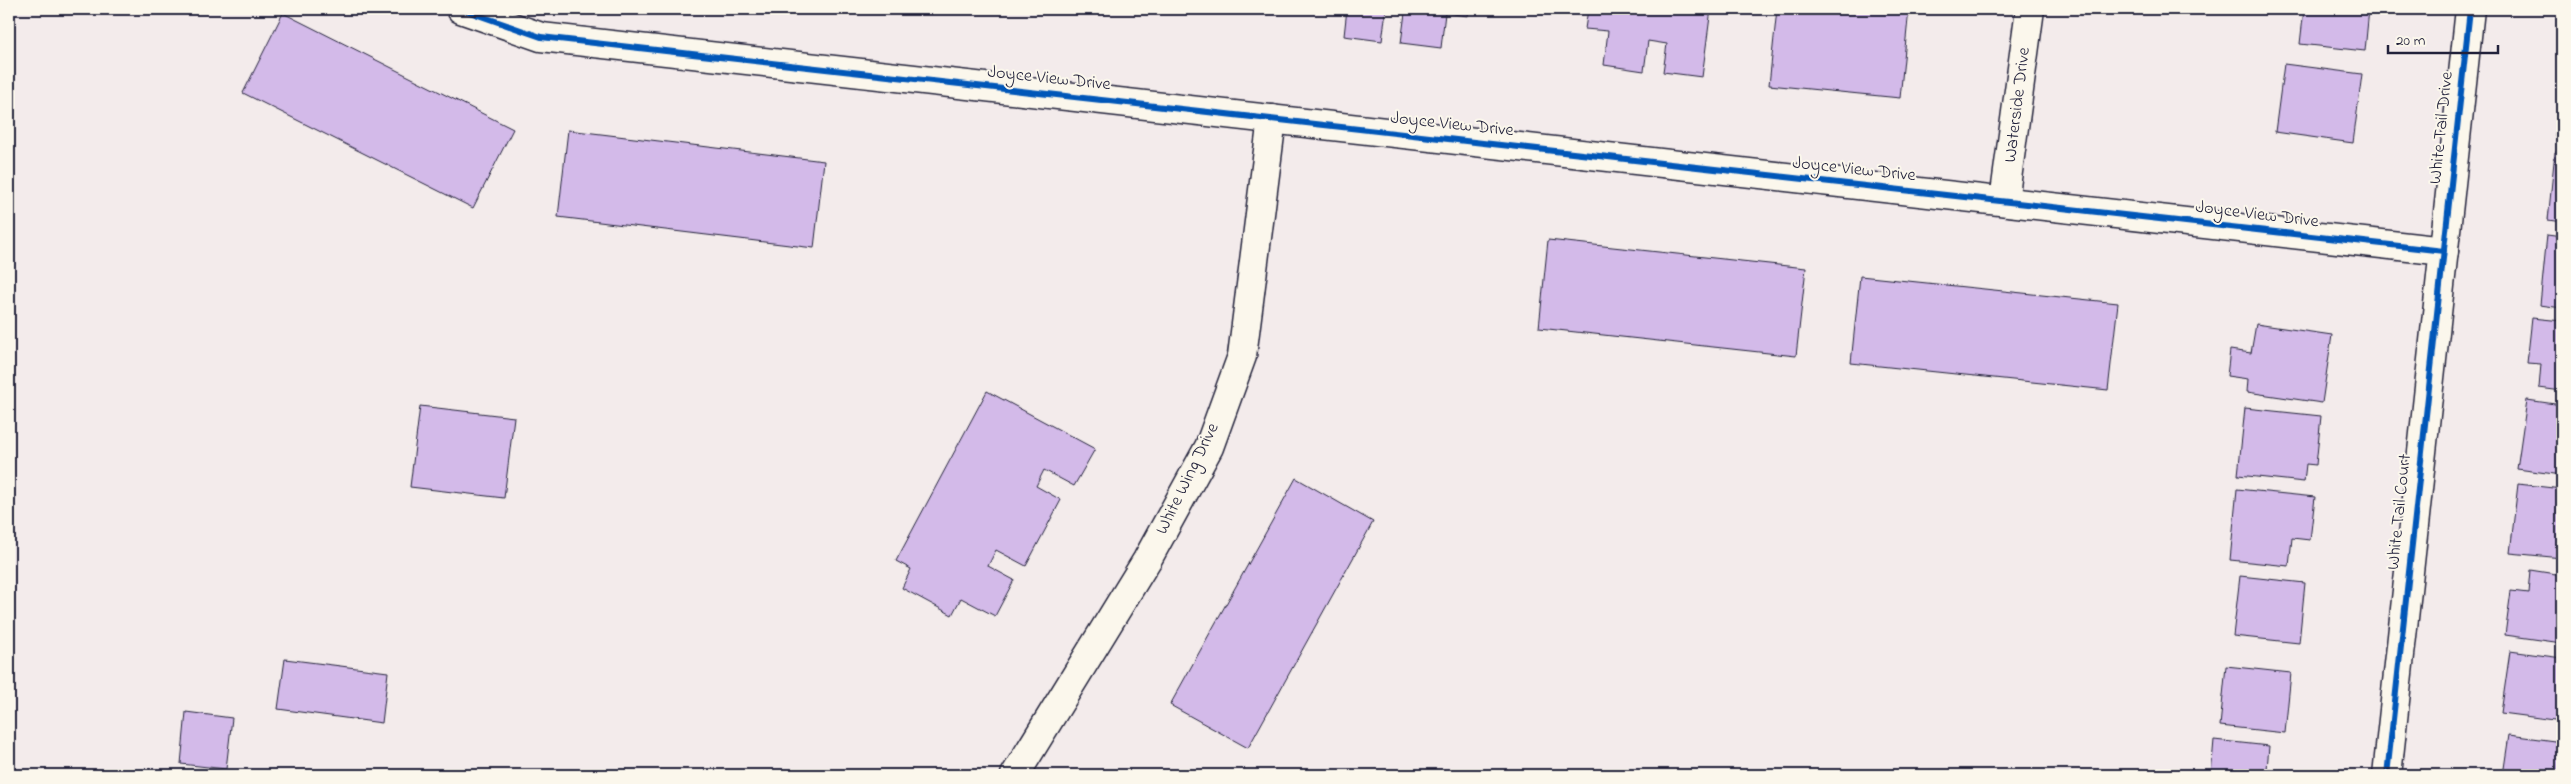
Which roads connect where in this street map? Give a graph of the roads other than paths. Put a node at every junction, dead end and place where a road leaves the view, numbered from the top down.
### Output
1 (461, 9) edge
2 (2030, 9) edge
3 (2470, 9) edge
4 (1272, 119) junction
5 (2004, 201) junction
6 (2444, 251) junction
7 (1015, 775) edge
8 (2387, 775) edge

1 - 4 street, Joyce View Drive
2 - 5 street, Waterside Drive
3 - 6 street, White Tail Drive
4 - 5 street, Joyce View Drive
4 - 7 street, White Wing Drive
5 - 6 street, Joyce View Drive
6 - 8 street, White Tail Court

